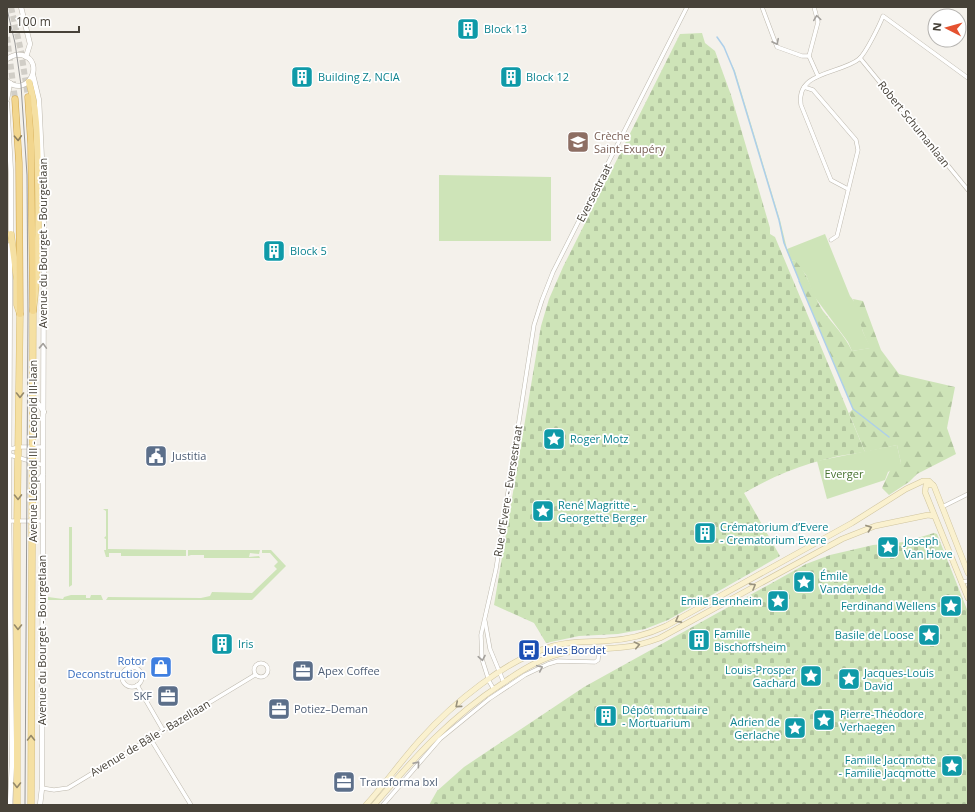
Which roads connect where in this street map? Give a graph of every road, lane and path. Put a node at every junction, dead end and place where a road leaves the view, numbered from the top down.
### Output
1 (21, 7) edge
2 (687, 7) edge
3 (762, 7) edge
4 (814, 7) edge
5 (809, 56) junction
6 (26, 57) junction
7 (860, 58) junction
8 (7, 59) edge
9 (33, 75) junction
10 (818, 76) junction
11 (968, 78) edge
12 (8, 82) edge
13 (29, 82) junction
14 (804, 87) junction
15 (28, 97) tunnel mouth
16 (15, 99) tunnel mouth
17 (7, 100) edge
18 (7, 103) edge
19 (848, 189) junction
20 (968, 190) edge
21 (11, 234) junction
22 (831, 240) dead end
23 (34, 311) junction
24 (20, 314) junction
25 (528, 363) joint
26 (33, 396) junction
27 (44, 412) junction
28 (19, 447) junction
29 (33, 447) junction
30 (43, 447) junction
31 (10, 449) junction
32 (10, 455) junction
33 (19, 458) junction
34 (33, 462) junction
35 (43, 465) junction
36 (43, 475) junction
37 (33, 486) junction
38 (934, 486) junction
39 (968, 494) edge
40 (942, 507) junction
41 (934, 516) junction
42 (10, 521) junction
43 (18, 521) junction
44 (32, 521) junction
45 (43, 521) junction
46 (951, 531) junction
47 (943, 535) junction
48 (968, 573) edge
49 (968, 581) edge
50 (961, 582) junction
51 (968, 598) edge
52 (485, 618) junction
53 (599, 641) junction
54 (599, 649) junction
55 (498, 674) junction
56 (255, 675) junction
57 (489, 681) junction
58 (503, 682) junction
59 (137, 685) junction
60 (493, 688) junction
61 (506, 688) junction
62 (163, 730) junction
63 (150, 738) junction
64 (42, 788) junction
65 (10, 805) edge
66 (17, 805) edge
67 (31, 805) edge
68 (40, 805) edge
69 (191, 805) edge
70 (366, 805) edge
71 (374, 805) edge
72 (383, 805) edge

1 - 6 street
2 - 25 street, Eversestraat
3 -> 5 street
5 -> 4 street
5 - 10 street
6 - 8 street
6 - 9 street, Avenue du Bourget - Bourgetlaan
7 - 10 street
7 - 11 street
7 - 20 street, Robert Schumanlaan
9 - 13 street
27 -> 9 street, Avenue du Bourget - Bourgetlaan
10 - 14 street
12 - 13 street
12 - 17 street
13 - 23 main road
14 - 19 street
14 - 19 street
15 - 23 highway, Avenue Léopold III - Leopold III-laan
16 -> 24 highway, Avenue Léopold III - Leopold III-laan
18 - 21 street
19 - 22 street
21 - 24 main road
21 - 31 street
23 - 26 main road, Avenue Léopold III - Leopold III-laan
24 -> 28 main road, Avenue Léopold III - Leopold III-laan
25 - 52 street, Rue d'Evere - Eversestraat
26 - 27 street
26 - 29 main road, Avenue Léopold III - Leopold III-laan
27 - 30 street, Avenue du Bourget - Bourgetlaan
28 - 29 street
28 - 31 street
28 - 33 main road, Avenue Léopold III - Leopold III-laan
29 - 30 street
29 - 34 main road, Avenue Léopold III - Leopold III-laan
30 - 35 street, Avenue du Bourget - Bourgetlaan
31 - 32 street
32 - 33 street
32 - 42 street
33 - 34 street
33 -> 43 main road, Avenue Léopold III - Leopold III-laan
34 - 35 street
34 - 37 main road, Avenue Léopold III - Leopold III-laan
35 - 36 street, Avenue du Bourget - Bourgetlaan
36 - 37 street
36 - 45 street, Avenue du Bourget - Bourgetlaan
37 - 44 main road, Avenue Léopold III - Leopold III-laan
38 - 40 main road
38 - 41 main road
38 -> 53 main road
39 - 40 street
40 - 46 main road
41 - 47 main road
54 -> 41 main road
42 - 43 street
42 - 65 street
43 - 44 street
43 -> 66 main road, Avenue Léopold III - Leopold III-laan
44 - 45 street
67 -> 44 main road, Avenue Léopold III - Leopold III-laan
45 - 64 street, Avenue du Bourget - Bourgetlaan
46 - 47 main road
46 - 48 main road
47 - 50 main road
49 - 50 street
50 - 51 main road
52 - 55 street, Rue d'Evere - Eversestraat
52 -> 57 street, Rue d'Evere - Eversestraat
53 - 54 street
53 - 55 main road
54 - 58 main road
61 -> 54 street
55 - 57 main road
55 - 58 street, Rue d'Evere - Eversestraat
56 - 56 street, Avenue de Bâle - Bazellaan
56 - 62 street, Avenue de Bâle - Bazellaan
57 - 60 street, Rue d'Evere - Eversestraat
57 -> 70 main road
58 - 60 main road
58 - 61 street, Rue d'Evere - Eversestraat
59 - 59 street
59 - 62 street
60 - 71 main road
72 -> 61 street
62 - 63 street, Avenue de Bâle - Bazellaan
63 - 64 street, Avenue de Bâle - Bazellaan
63 - 69 street
64 - 68 street, Avenue du Bourget - Bourgetlaan

